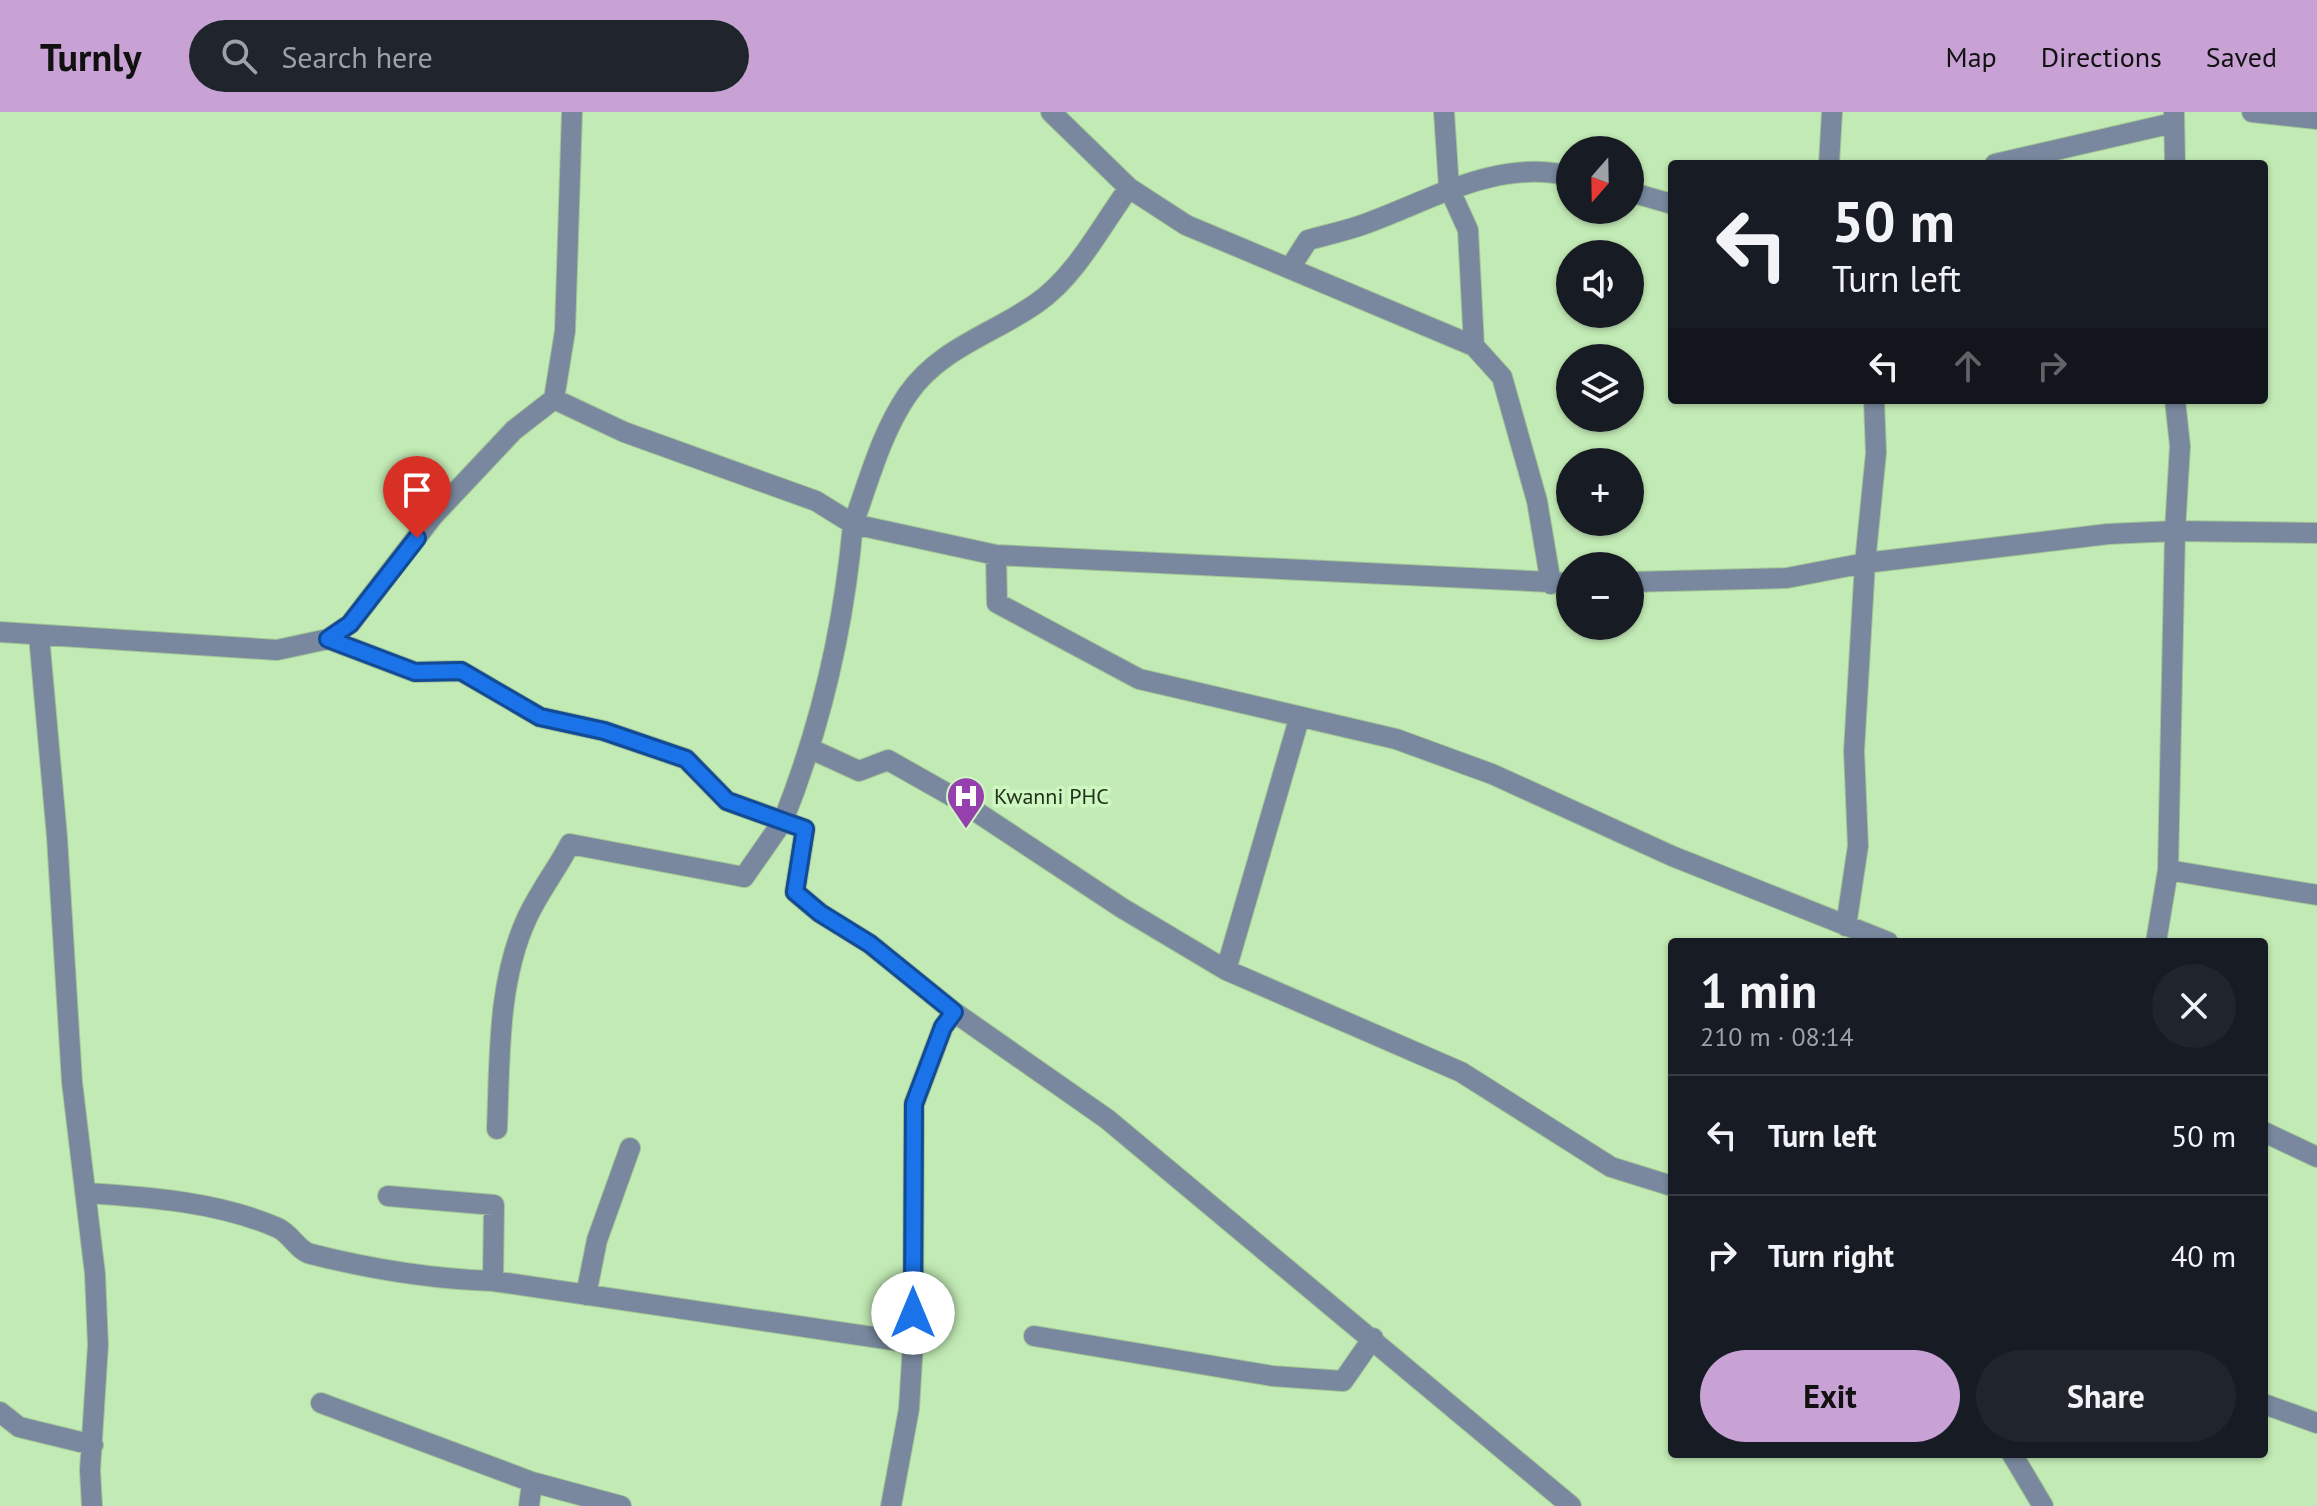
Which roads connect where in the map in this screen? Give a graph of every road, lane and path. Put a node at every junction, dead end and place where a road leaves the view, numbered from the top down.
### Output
1 (572, 112) edge
2 (1051, 112) edge
3 (1444, 112) edge
4 (1832, 112) edge
5 (2252, 112) edge
6 (2174, 115) edge
7 (2317, 119) edge
8 (1829, 160) edge
9 (2010, 160) edge
10 (2175, 160) edge
11 (1556, 172) edge
12 (1129, 188) junction
13 (1449, 188) junction
14 (1644, 196) edge
15 (1668, 203) edge
16 (1290, 268) junction
17 (1474, 346) junction
18 (554, 399) junction
19 (1874, 404) edge
20 (2175, 404) edge
21 (853, 524) junction
22 (2175, 531) junction
23 (2317, 533) edge
24 (996, 555) junction
25 (1865, 563) junction
26 (1556, 570) edge
27 (1644, 582) edge
28 (1556, 584) edge
29 (0, 632) edge
30 (39, 636) junction
31 (328, 639) junction
32 (1299, 719) junction
33 (811, 749) junction
34 (783, 821) junction
35 (2168, 870) junction
36 (2317, 895) edge
37 (1846, 926) junction
38 (1878, 938) edge
39 (2157, 938) edge
40 (1226, 970) junction
41 (954, 1012) junction
42 (497, 1129) dead end
43 (2268, 1134) edge
44 (630, 1148) dead end
45 (2317, 1157) edge
46 (1668, 1185) edge
47 (86, 1193) junction
48 (388, 1196) dead end
49 (493, 1281) junction
50 (586, 1295) junction
51 (1034, 1336) dead end
52 (1373, 1338) junction
53 (913, 1343) junction
54 (321, 1403) dead end
55 (2268, 1405) edge
56 (0, 1412) edge
57 (2317, 1423) edge
58 (93, 1445) junction
59 (2014, 1458) edge
60 (532, 1482) junction
61 (92, 1506) edge
62 (529, 1506) edge
63 (621, 1506) edge
64 (891, 1506) edge
65 (1571, 1506) edge
66 (2043, 1506) edge

1 - 18 street
2 - 12 street
3 - 13 street
4 - 8 street
5 - 7 street
6 - 9 street
6 - 10 street
11 - 13 street
12 - 16 street
12 - 21 street
13 - 16 street
13 - 17 street
14 - 15 street
16 - 17 street
17 - 26 street
18 - 21 street
18 - 31 street
19 - 25 street
20 - 22 street
21 - 24 street
21 - 33 street
22 - 23 street
22 - 25 street
22 - 35 street
24 - 28 street
24 - 32 street
25 - 27 street
25 - 37 street
29 - 30 street
30 - 31 street
30 - 47 street
31 - 34 street
32 - 37 street
32 - 40 street
33 - 34 street
33 - 40 street
34 - 41 street
34 - 42 street
35 - 36 street
35 - 39 street
37 - 38 street
40 - 46 street
41 - 52 street
41 - 53 street
43 - 45 street
44 - 50 street
47 - 49 street
47 - 58 street
48 - 49 street
49 - 50 street
50 - 53 street
51 - 52 street
52 - 65 street
53 - 64 street
54 - 60 street
55 - 57 street
56 - 58 street
58 - 61 street
59 - 66 street
60 - 62 street
60 - 63 street

